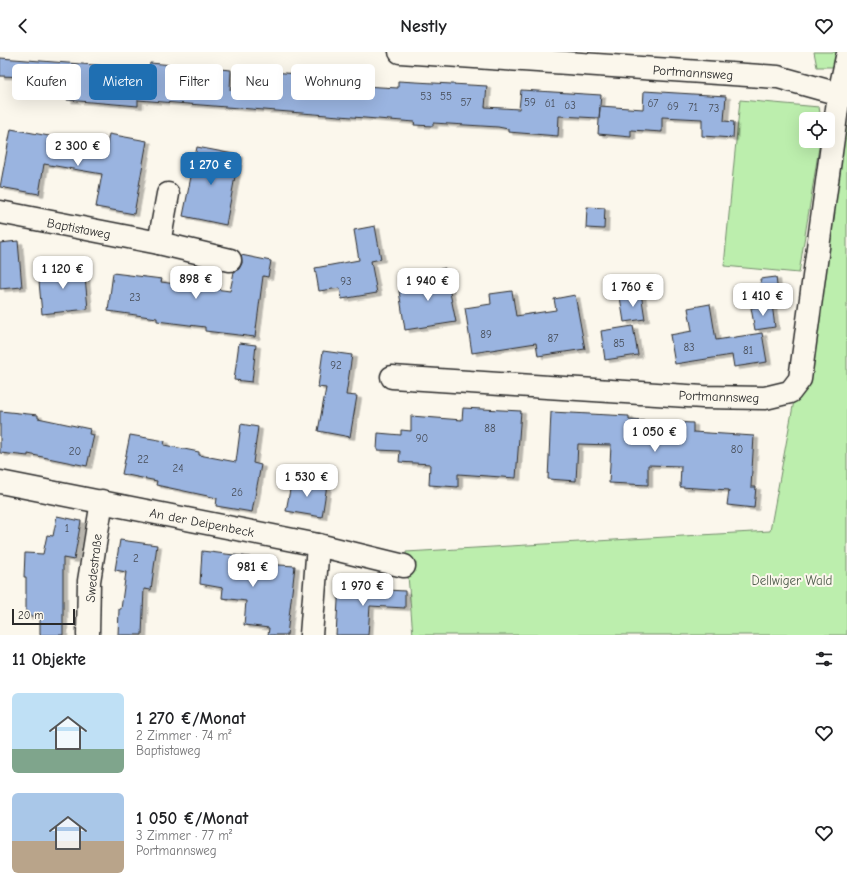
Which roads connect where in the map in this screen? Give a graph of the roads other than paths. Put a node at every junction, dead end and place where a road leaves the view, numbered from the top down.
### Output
1 (400, 52) edge
2 (847, 57) edge
3 (839, 94) junction
4 (168, 194) dead end
5 (0, 212) edge
6 (158, 243) junction
7 (230, 260) dead end
8 (392, 377) dead end
9 (0, 482) edge
10 (102, 501) junction
11 (318, 545) junction
12 (404, 566) dead end
13 (88, 635) edge
14 (310, 635) edge

1 - 3 street, Portmannsweg
2 - 3 street, Portmannsweg
3 - 8 street, Portmannsweg
4 - 6 street
5 - 6 street, Baptistaweg
6 - 7 street, Baptistaweg
9 - 10 street, An der Deipenbeck
10 - 11 street, An der Deipenbeck
10 - 13 street, Swedestraße
11 - 12 street, An der Deipenbeck
11 - 14 street

